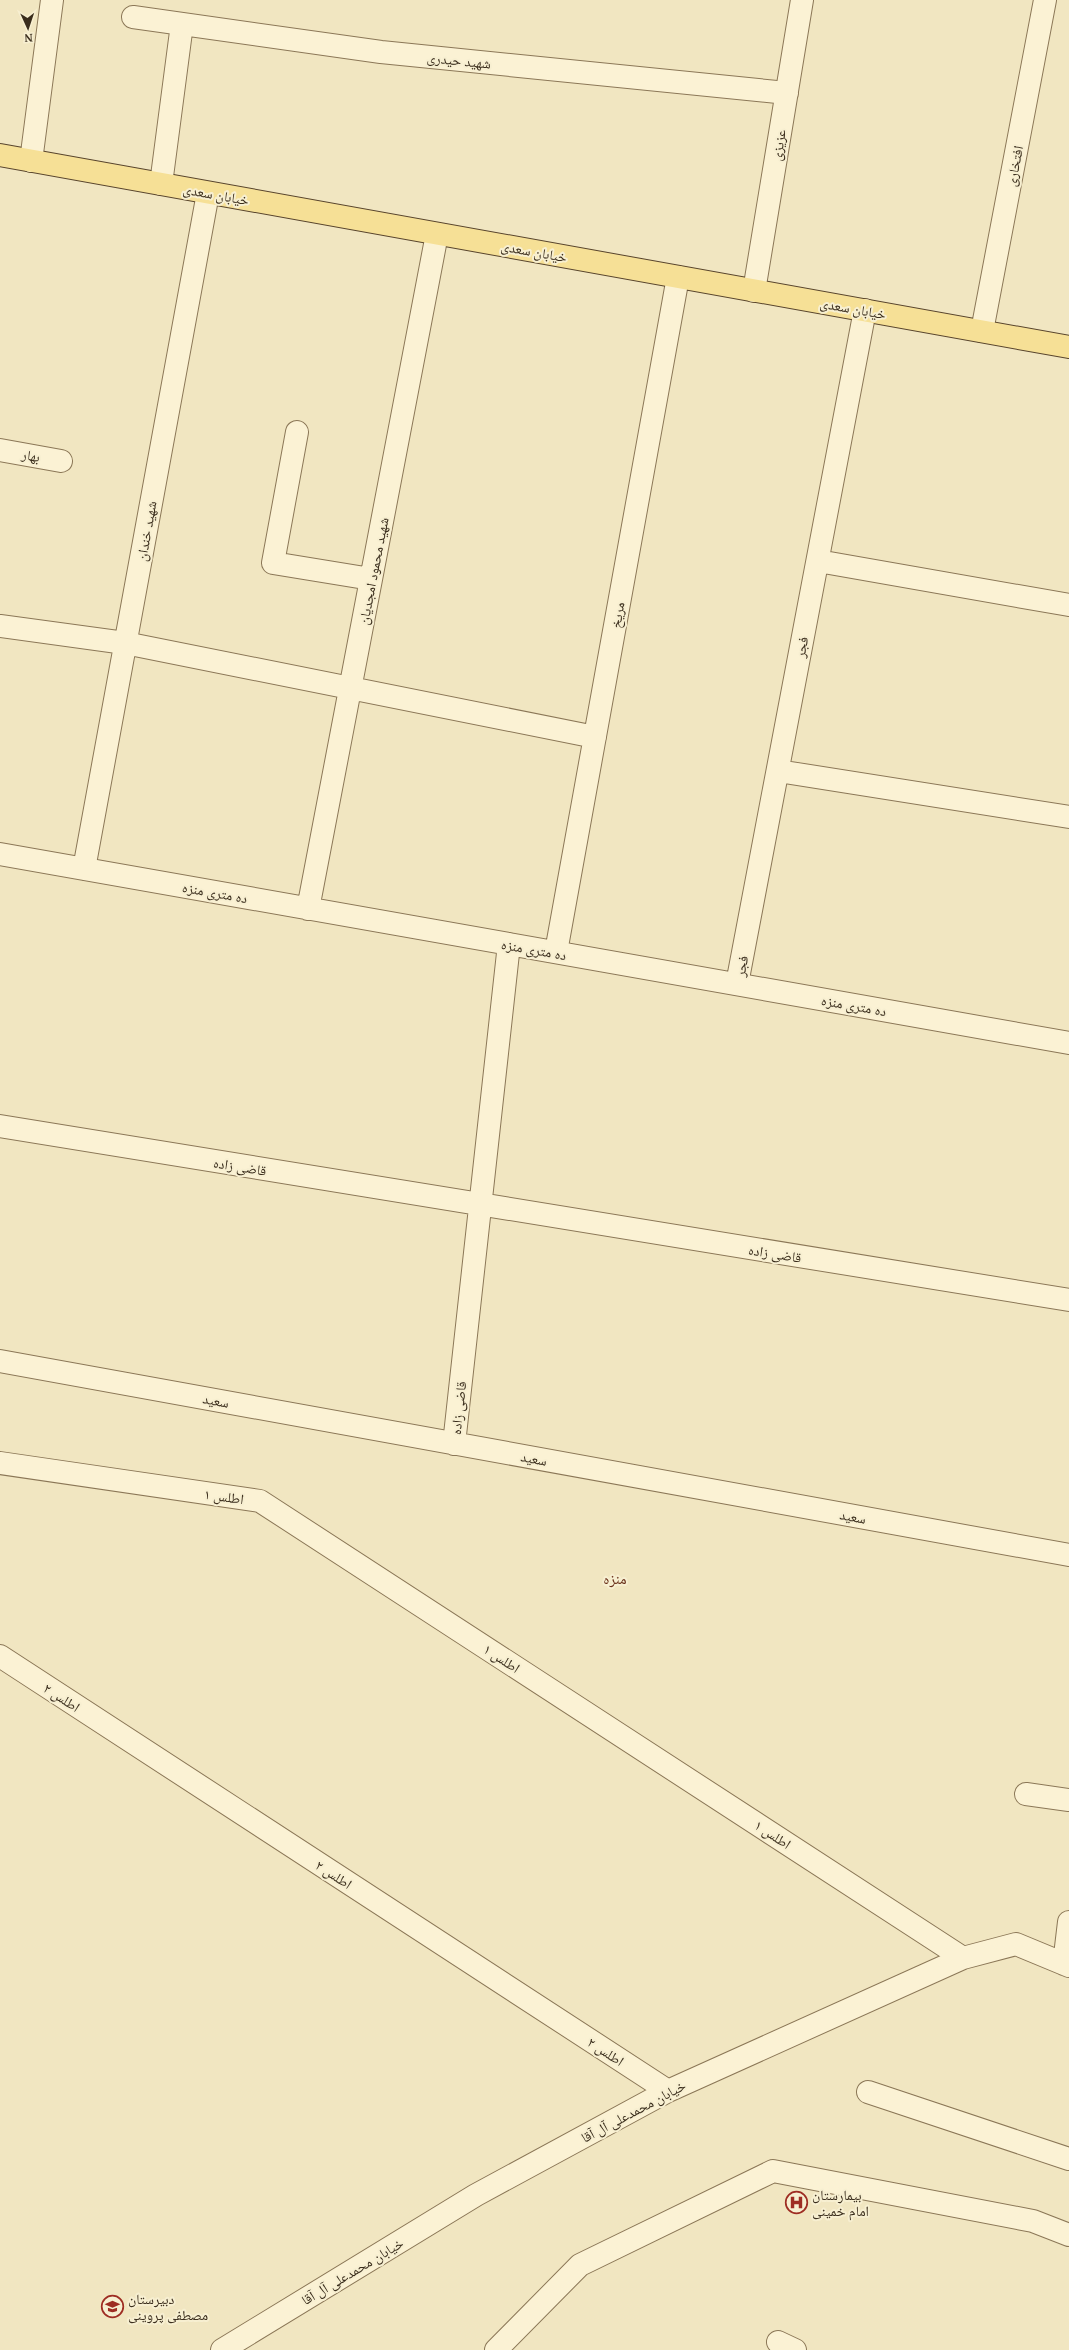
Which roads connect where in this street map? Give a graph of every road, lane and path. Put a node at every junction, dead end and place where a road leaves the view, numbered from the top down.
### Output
1 (52, 0) edge
2 (802, 0) edge
3 (1045, 0) edge
4 (133, 17) dead end
5 (182, 24) junction
6 (787, 93) junction
7 (0, 155) edge
8 (31, 161) junction
9 (160, 184) junction
10 (208, 193) junction
11 (438, 234) junction
12 (678, 277) junction
13 (754, 291) junction
14 (865, 310) junction
15 (982, 331) junction
16 (1069, 347) edge
17 (297, 432) dead end
18 (0, 450) edge
19 (61, 460) dead end
20 (818, 561) junction
21 (371, 579) junction
22 (1069, 605) edge
23 (0, 626) edge
24 (125, 643) junction
25 (351, 688) junction
26 (595, 737) junction
27 (778, 771) junction
28 (1069, 817) edge
29 (0, 854) edge
30 (84, 869) junction
31 (308, 909) junction
32 (509, 944) junction
33 (556, 952) junction
34 (737, 984) junction
35 (1069, 1043) edge
36 (0, 1126) edge
37 (480, 1205) junction
38 (1069, 1300) edge
39 (0, 1361) edge
40 (454, 1444) junction
41 (0, 1463) edge
42 (1069, 1555) edge
43 (0, 1656) edge
44 (1026, 1794) dead end
45 (1069, 1800) edge
46 (1069, 1922) edge
47 (963, 1958) junction
48 (1066, 1965) edge
49 (668, 2091) junction
50 (868, 2092) dead end
51 (1069, 2159) edge
52 (1069, 2236) edge
53 (222, 2350) edge
54 (496, 2350) edge

1 - 8 street
2 - 6 street, عزیزی
3 - 15 street, افتخاری
4 - 5 street, شهید حیدری
5 - 6 street, شهید حیدری
5 - 9 street
6 - 13 street, عزیزی
7 - 8 main road, خیابان سعدی
8 - 9 main road, خیابان سعدی
9 - 10 main road, خیابان سعدی
10 - 11 main road, خیابان سعدی
10 - 24 street, شهید خندان
11 - 12 main road, خیابان سعدی
11 - 21 street, شهید محمود امجدیان
12 - 13 main road, خیابان سعدی
12 - 26 street, مریخ
13 - 14 main road, خیابان سعدی
14 - 15 main road, خیابان سعدی
14 - 20 street, فجر
15 - 16 main road, خیابان سعدی
17 - 21 street
18 - 19 street, بهار
20 - 22 street
20 - 27 street, فجر
21 - 25 street, شهید محمود امجدیان
23 - 24 street
24 - 25 street
24 - 30 street, شهید خندان
25 - 26 street
25 - 31 street, شهید محمود امجدیان
26 - 33 street, مریخ
27 - 28 street
27 - 34 street, فجر
29 - 30 street, ده متری منزه
30 - 31 street, ده متری منزه
31 - 32 street, ده متری منزه
32 - 33 street, ده متری منزه
32 - 37 street, قاضی زاده
33 - 34 street, ده متری منزه
34 - 35 street, ده متری منزه
36 - 37 street, قاضی زاده
37 - 38 street, قاضی زاده
37 - 40 street, قاضی زاده
39 - 40 street, سعید
40 - 42 street, سعید
41 - 47 street, اطلس ۱
43 - 49 street, اطلس ۲
44 - 45 street
46 - 48 street
47 - 48 street, خیابان محمدعلی آل آقا
47 - 49 street, خیابان محمدعلی آل آقا
49 - 53 street, خیابان محمدعلی آل آقا
50 - 51 street
52 - 54 street

